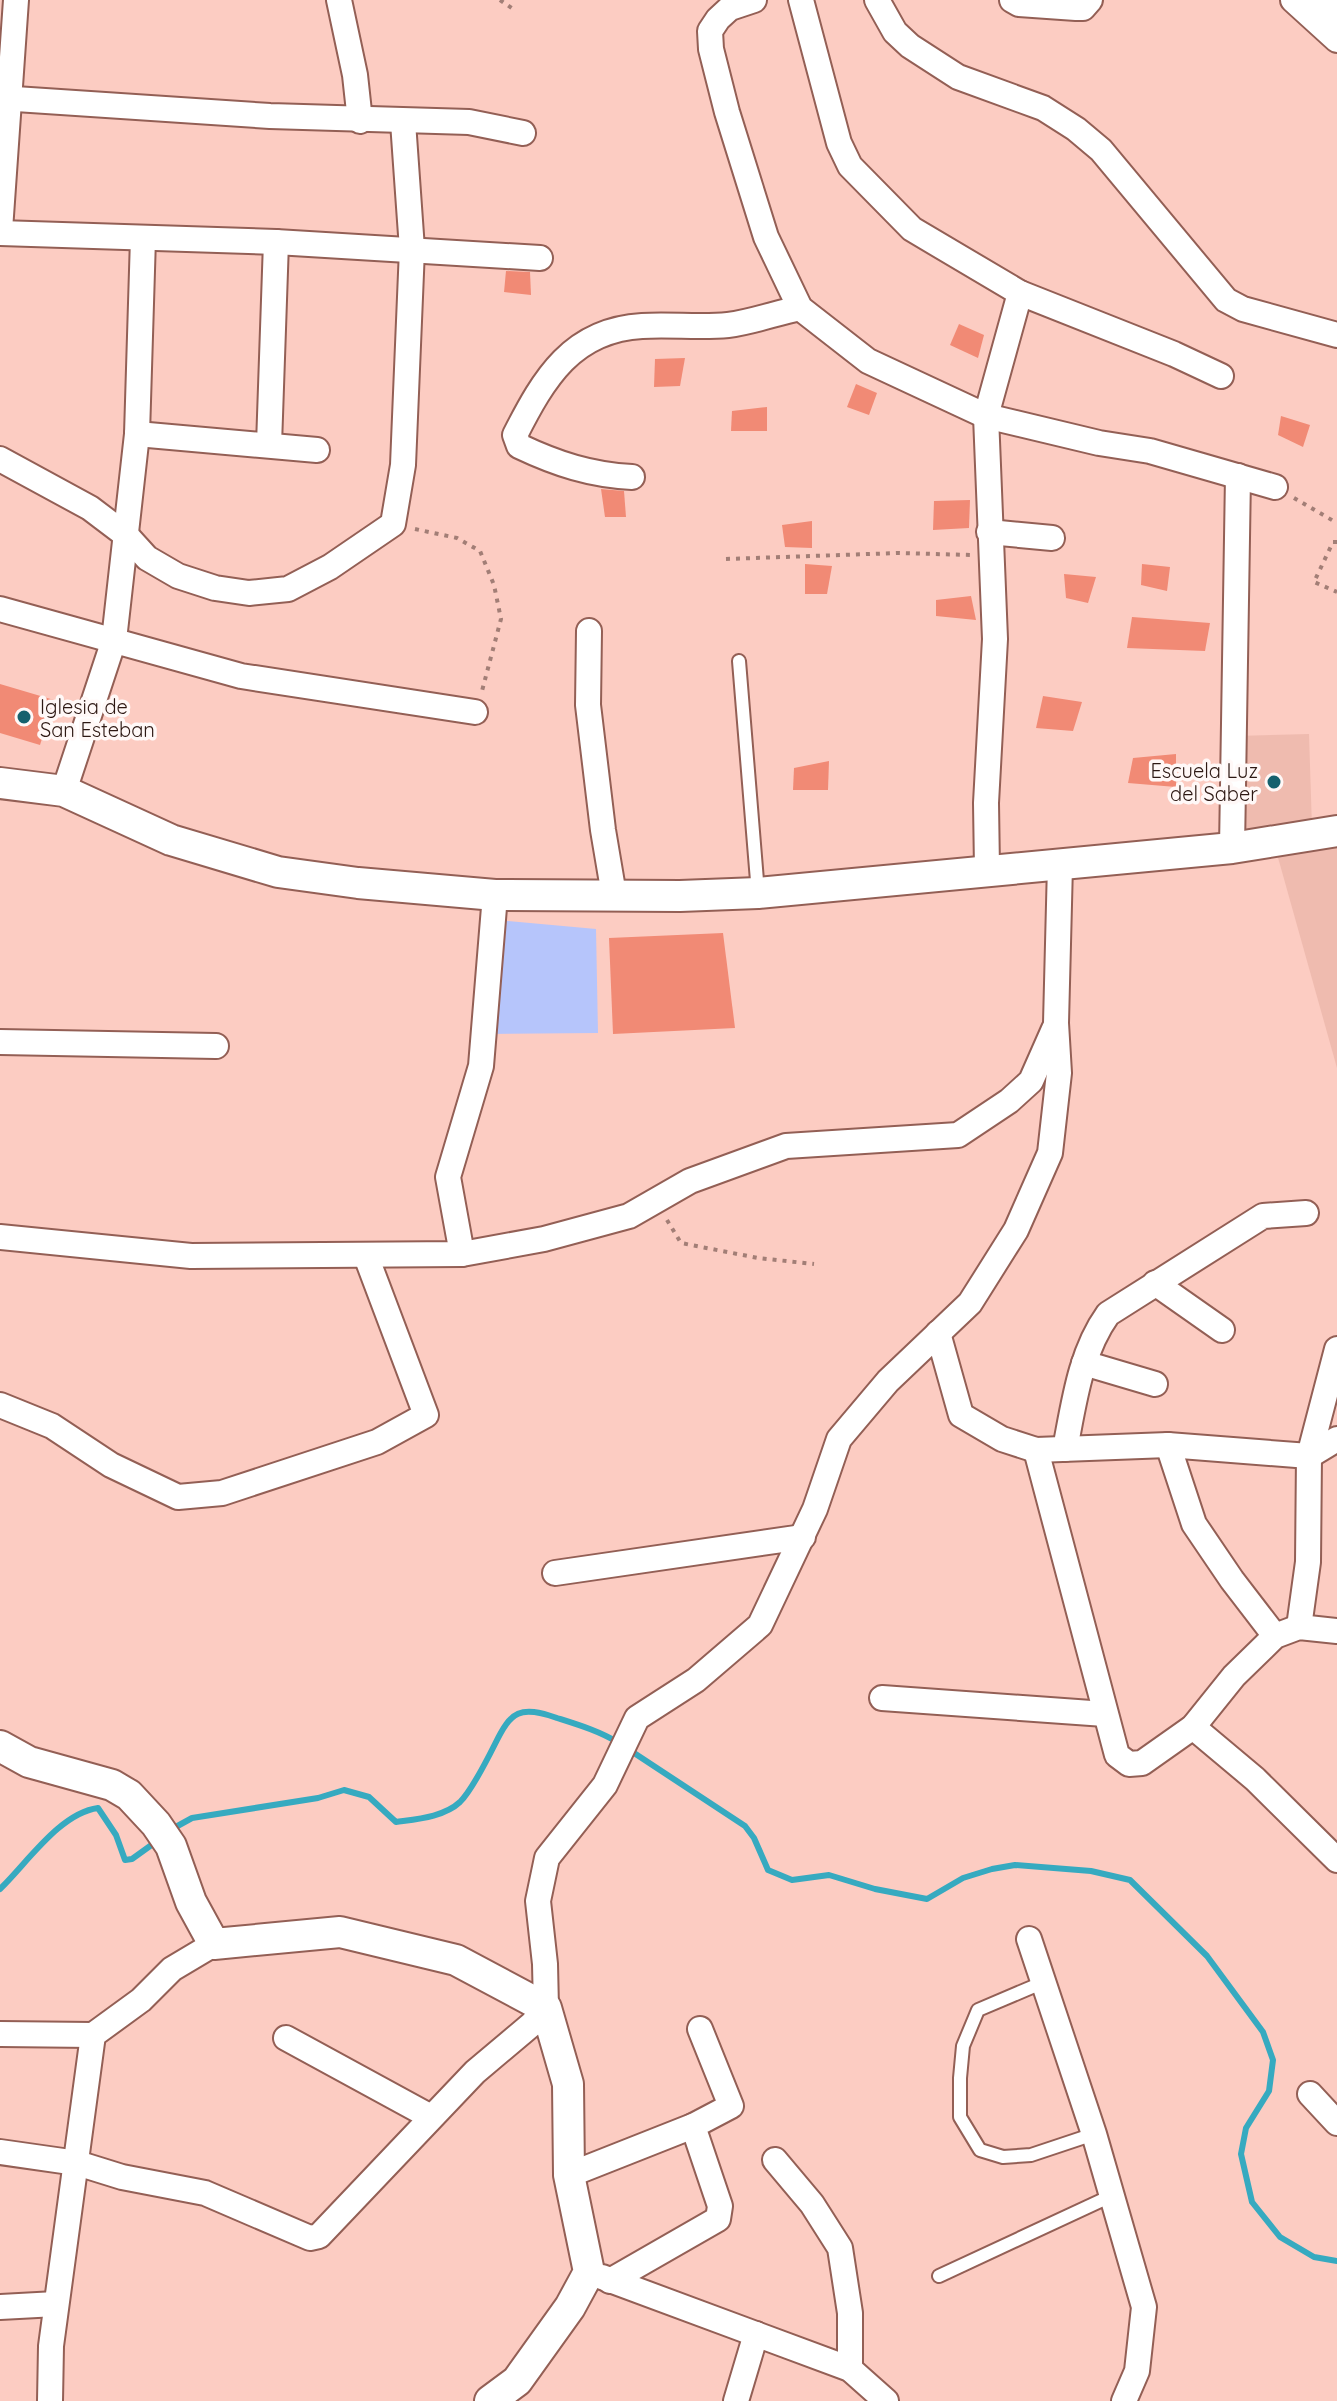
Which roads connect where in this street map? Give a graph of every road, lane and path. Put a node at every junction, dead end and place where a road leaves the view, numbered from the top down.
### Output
1 (16, 0) edge
2 (339, 0) edge
3 (500, 0) edge
4 (754, 0) edge
5 (801, 0) edge
6 (877, 0) edge
7 (1012, 0) edge
8 (1090, 0) edge
9 (1293, 0) edge
10 (1326, 0) edge
11 (513, 9) dead end
12 (1337, 31) edge
13 (1337, 40) edge
14 (5, 98) edge
15 (360, 121) junction
16 (403, 122) junction
17 (523, 133) dead end
18 (0, 231) edge
19 (143, 238) junction
20 (276, 242) junction
21 (412, 249) junction
22 (540, 258) dead end
23 (1020, 293) junction
24 (800, 308) junction
25 (1337, 335) edge
26 (1221, 376) dead end
27 (986, 416) junction
28 (137, 434) junction
29 (269, 445) junction
30 (317, 450) dead end
31 (0, 459) edge
32 (1238, 476) junction
33 (632, 477) dead end
34 (1275, 487) joint
35 (1337, 523) edge
36 (393, 524) junction
37 (127, 536) junction
38 (1052, 538) dead end
39 (1337, 542) edge
40 (990, 544) junction
41 (726, 559) dead end
42 (1337, 592) edge
43 (0, 609) edge
44 (589, 631) dead end
45 (114, 640) junction
46 (739, 661) dead end
47 (475, 712) joint
48 (0, 783) edge
49 (64, 791) junction
50 (1337, 831) edge
51 (1232, 848) junction
52 (1060, 865) junction
53 (987, 869) junction
54 (758, 893) junction
55 (495, 895) junction
56 (614, 895) junction
57 (1056, 1023) junction
58 (0, 1042) edge
59 (216, 1046) dead end
60 (655, 1201) junction
61 (1306, 1213) dead end
62 (0, 1237) edge
63 (462, 1254) junction
64 (366, 1256) junction
65 (814, 1264) dead end
66 (1155, 1283) junction
67 (1222, 1330) dead end
68 (938, 1333) junction
69 (1337, 1349) edge
70 (1084, 1363) junction
71 (1155, 1384) dead end
72 (0, 1405) edge
73 (1337, 1439) edge
74 (1168, 1445) junction
75 (1065, 1449) junction
76 (1036, 1450) junction
77 (1309, 1456) junction
78 (803, 1537) junction
79 (555, 1573) dead end
80 (1299, 1627) junction
81 (1337, 1631) edge
82 (1275, 1636) junction
83 (882, 1698) dead end
84 (1105, 1714) junction
85 (1193, 1727) junction
86 (0, 1746) edge
87 (1337, 1860) edge
88 (1029, 1939) dead end
89 (214, 1944) junction
90 (1044, 1982) junction
91 (546, 2008) junction
92 (700, 2029) dead end
93 (0, 2034) edge
94 (93, 2035) junction
95 (286, 2038) dead end
96 (1310, 2094) dead end
97 (431, 2117) junction
98 (1337, 2123) edge
99 (693, 2126) junction
100 (1094, 2134) junction
101 (0, 2152) edge
102 (775, 2160) dead end
103 (77, 2163) junction
104 (569, 2175) junction
105 (1111, 2196) junction
106 (600, 2276) junction
107 (939, 2276) dead end
108 (56, 2304) junction
109 (0, 2307) edge
110 (756, 2334) junction
111 (850, 2369) junction
112 (50, 2401) edge
113 (490, 2401) edge
114 (736, 2401) edge
115 (886, 2401) edge
116 (1124, 2401) edge

1 - 14 street
2 - 15 street
3 - 11 path
4 - 24 street
5 - 23 street
6 - 25 street
7 - 8 street
9 - 13 street
10 - 12 street
14 - 15 street
14 - 18 street
15 - 16 street
16 - 17 street
16 - 21 street
18 - 19 street
19 - 20 street
19 - 28 street
20 - 21 street
20 - 29 street
21 - 22 street
21 - 36 street
23 - 26 street
23 - 27 street
24 - 27 street
24 - 33 street
27 - 32 street
27 - 40 street
28 - 29 street
28 - 37 street
29 - 30 street
31 - 37 street
32 - 34 street
32 - 51 street
34 - 35 path
36 - 37 street
36 - 47 path
37 - 45 street
38 - 40 street
39 - 42 path
40 - 41 path
40 - 53 street
43 - 45 street
44 - 56 street
45 - 47 street
45 - 49 street
46 - 54 lane
48 - 49 street
49 - 55 street
50 - 51 street
51 - 52 street
52 - 53 street
52 - 57 street
53 - 54 street
54 - 56 street
55 - 56 street
55 - 63 street
57 - 60 street
57 - 68 street
58 - 59 street
60 - 63 street
60 - 65 path
61 - 66 street
62 - 64 street
63 - 64 street
64 - 72 street
66 - 67 street
66 - 70 street
68 - 76 street
68 - 78 street
69 - 77 street
70 - 71 street
70 - 75 street
73 - 77 street
74 - 75 street
74 - 77 street
74 - 82 street
75 - 76 street
76 - 84 street
77 - 80 street
78 - 79 street
78 - 91 street
80 - 81 street
80 - 82 street
82 - 85 street
83 - 84 street
84 - 85 street
85 - 87 street
86 - 89 street
88 - 90 street
89 - 91 street
89 - 94 street
90 - 100 street
90 - 100 lane
91 - 97 street
91 - 104 street
92 - 99 street
93 - 94 street
94 - 103 street
95 - 97 street
96 - 98 street
97 - 103 street
99 - 104 street
99 - 106 street
100 - 105 street
101 - 103 street
102 - 111 street
103 - 108 street
104 - 106 street
105 - 107 lane
105 - 116 street
106 - 110 street
106 - 113 street
108 - 109 street
108 - 112 street
110 - 111 street
110 - 114 street
111 - 115 street

